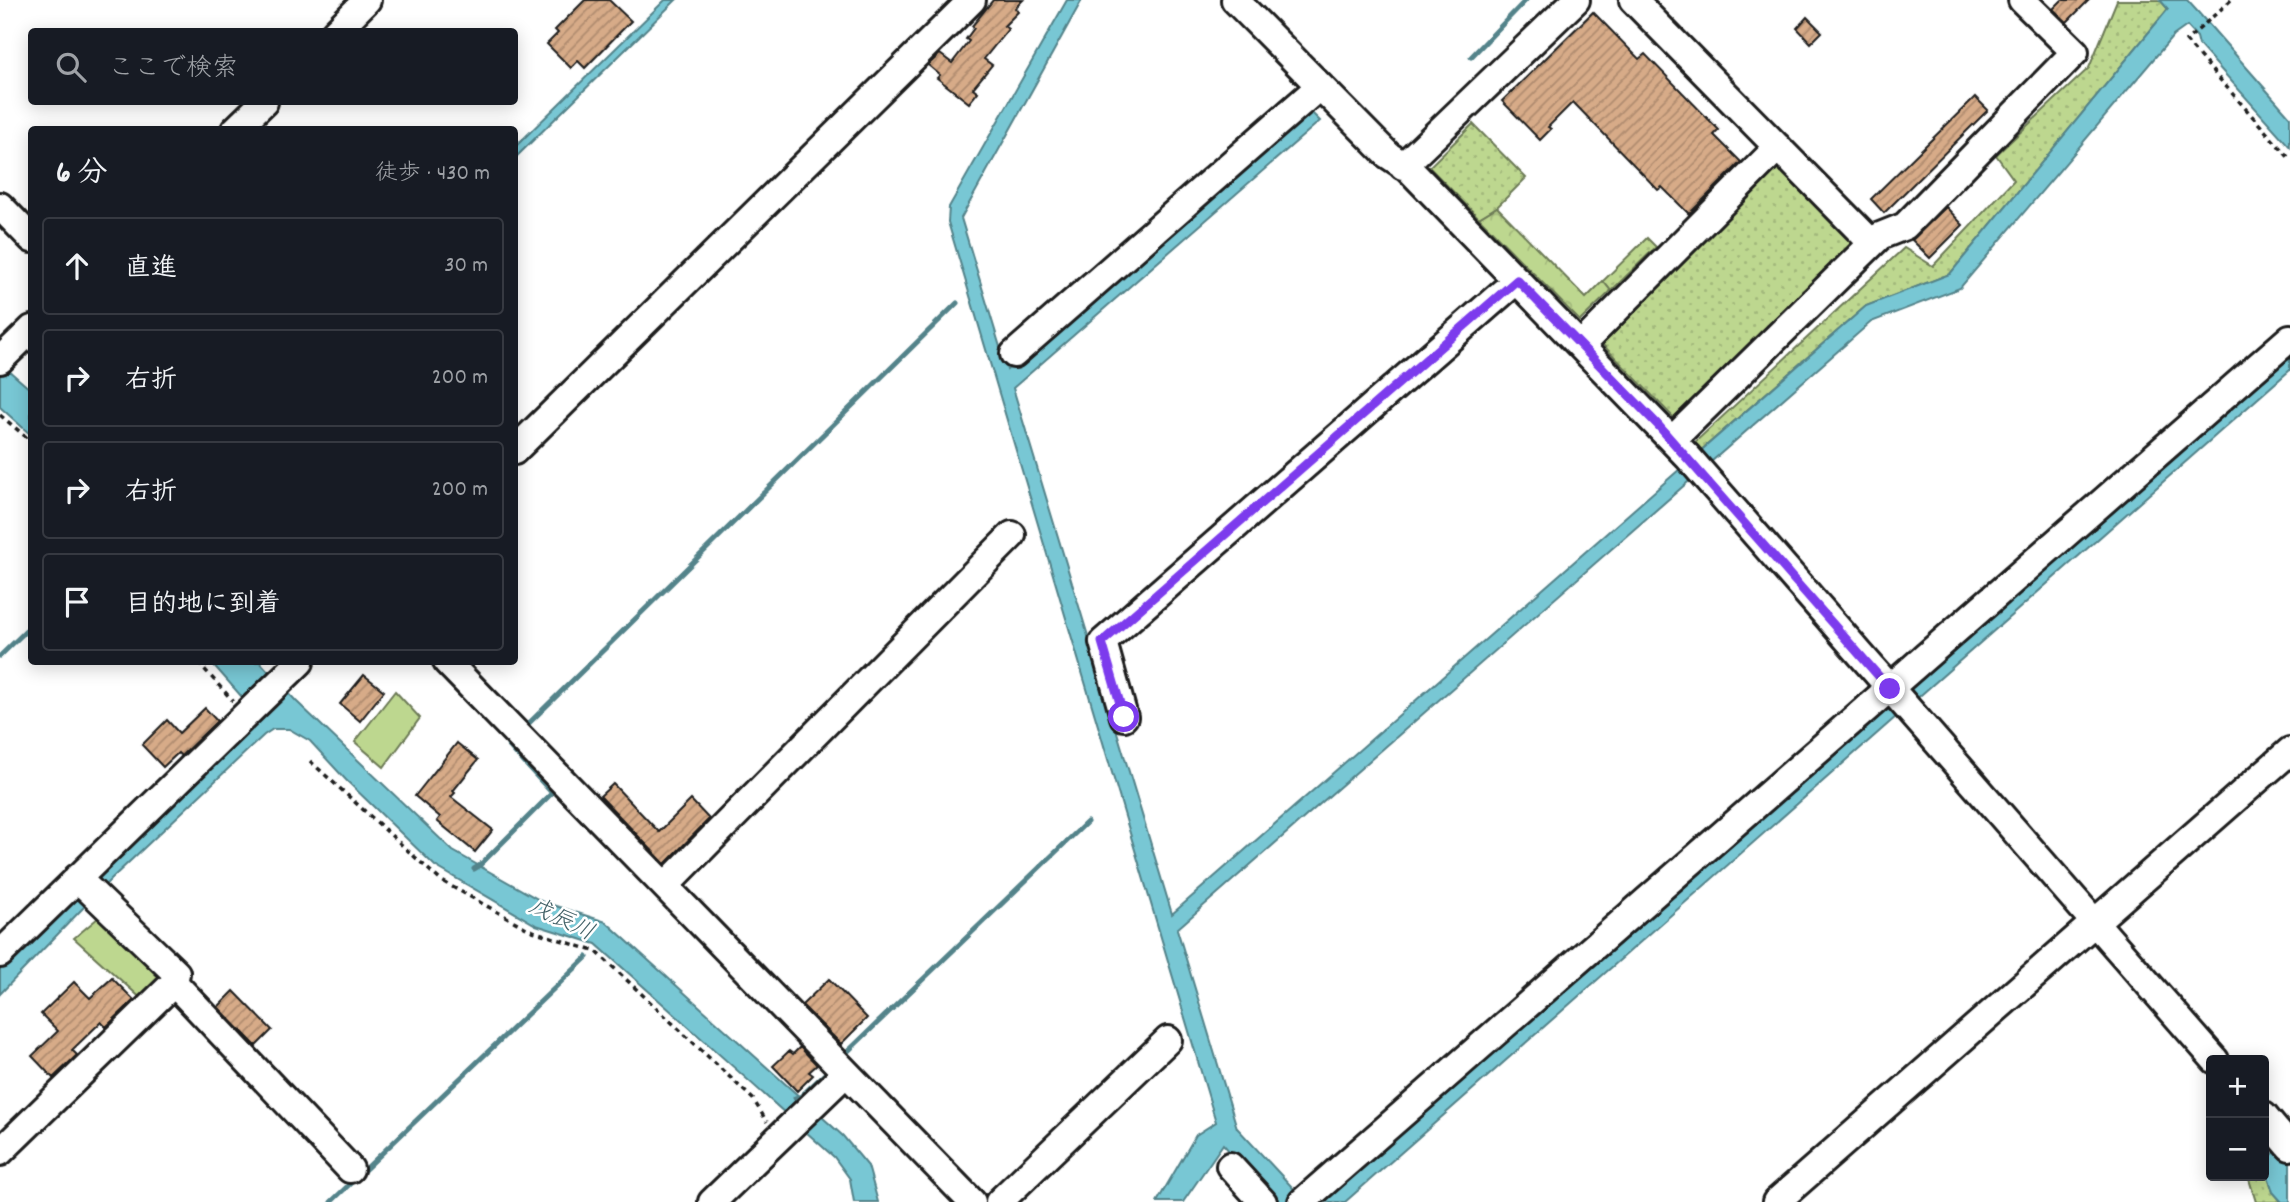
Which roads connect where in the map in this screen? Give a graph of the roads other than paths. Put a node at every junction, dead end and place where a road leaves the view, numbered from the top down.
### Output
1 (367, 0) edge
2 (972, 0) edge
3 (1236, 0) edge
4 (1576, 0) edge
5 (1633, 0) edge
6 (2022, 0) edge
7 (339, 28) edge
8 (1320, 86) junction
9 (261, 105) edge
10 (239, 126) edge
11 (1778, 147) junction
12 (1406, 167) junction
13 (0, 206) edge
14 (28, 235) edge
15 (1872, 243) junction
16 (1517, 280) junction
17 (28, 333) edge
18 (2290, 338) edge
19 (1581, 345) junction
20 (1014, 354) dead end
21 (4, 356) edge
22 (518, 447) edge
23 (1688, 457) junction
24 (1012, 535) dead end
25 (450, 665) edge
26 (293, 669) edge
27 (1890, 689) junction
28 (1124, 717) dead end
29 (2290, 751) edge
30 (77, 878) junction
31 (664, 886) junction
32 (2094, 923) junction
33 (0, 954) edge
34 (174, 983) junction
35 (1168, 1040) dead end
36 (2211, 1055) edge
37 (839, 1066) junction
38 (2266, 1118) edge
39 (2286, 1142) edge
40 (0, 1152) edge
41 (1230, 1166) dead end
42 (350, 1168) dead end
43 (1307, 1198) edge
44 (712, 1202) edge
45 (972, 1202) edge
46 (999, 1202) edge
47 (1263, 1202) edge
48 (1776, 1202) edge

1 - 7 street
2 - 22 street
3 - 8 street
4 - 12 street
5 - 11 street
6 - 15 street
8 - 12 street
8 - 20 street
9 - 10 street
11 - 15 street
11 - 19 street
12 - 16 street
13 - 14 street
15 - 23 street
16 - 19 street
16 - 28 street
17 - 21 street
18 - 27 street
19 - 23 street
23 - 27 street
24 - 31 street
25 - 31 street
26 - 30 street
27 - 32 street
27 - 43 street
29 - 32 street
30 - 33 street
30 - 34 street
31 - 37 street
32 - 36 street
32 - 48 street
34 - 40 street
34 - 42 street
35 - 46 street
37 - 44 street
37 - 45 street
38 - 39 street
41 - 47 street

